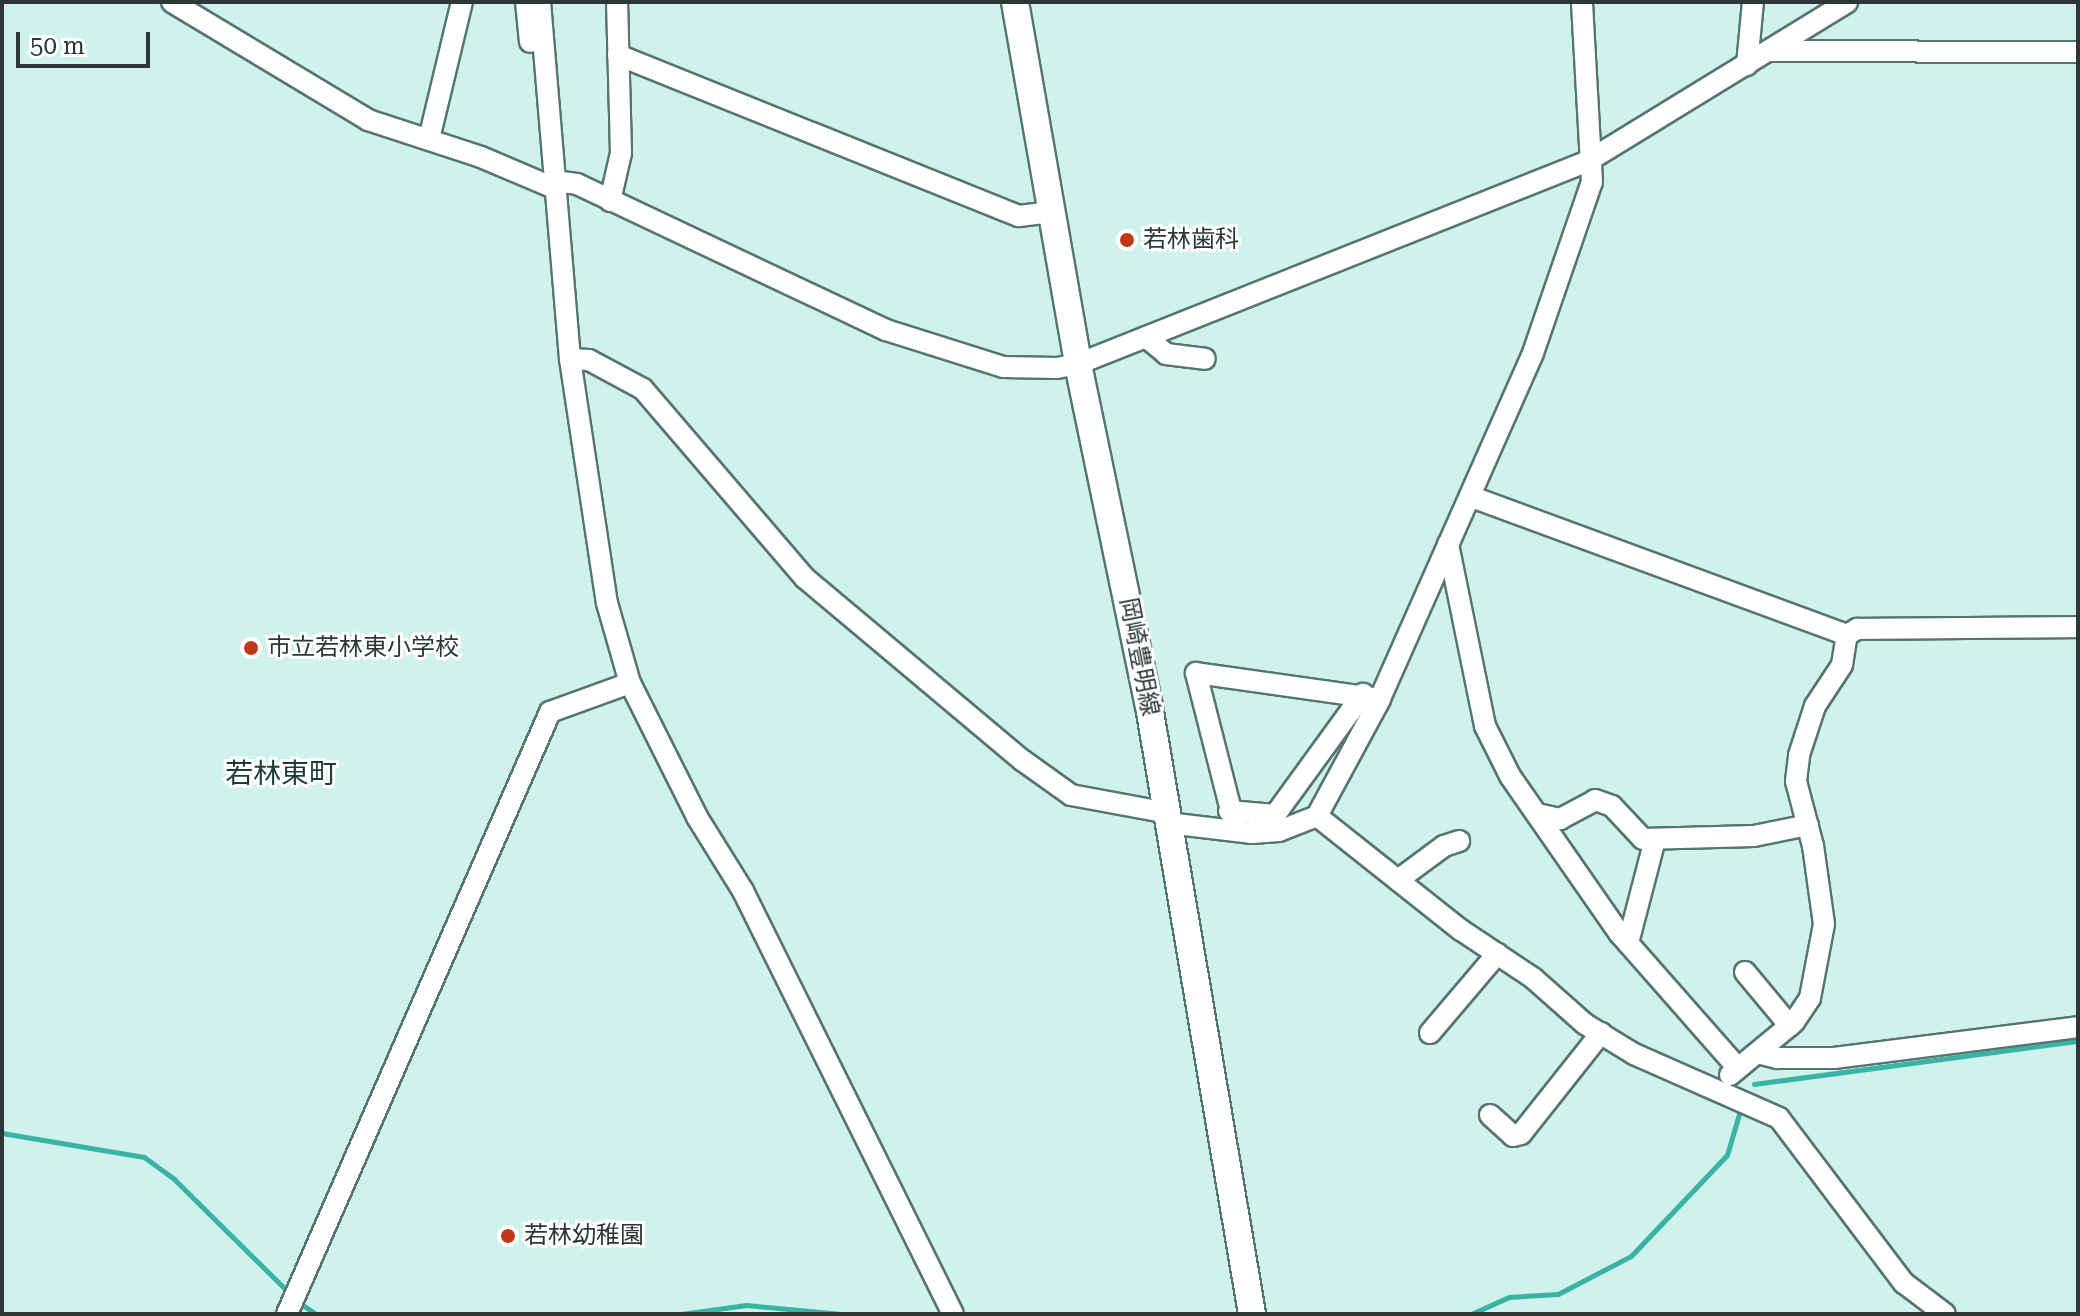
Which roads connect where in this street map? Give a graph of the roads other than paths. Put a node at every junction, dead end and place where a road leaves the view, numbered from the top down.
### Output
1 (172, 2) edge
2 (462, 2) edge
3 (526, 2) edge
4 (540, 2) edge
5 (617, 2) edge
6 (1015, 2) edge
7 (1582, 2) edge
8 (1753, 2) edge
9 (1844, 3) edge
10 (1771, 51) junction
11 (2078, 52) edge
12 (618, 55) junction
13 (1747, 65) junction
14 (429, 139) junction
15 (551, 142) junction
16 (1588, 161) junction
17 (554, 185) junction
18 (610, 201) junction
19 (1052, 212) junction
20 (1146, 337) junction
21 (570, 359) junction
22 (1205, 359) dead end
23 (1078, 364) junction
24 (1472, 497) junction
25 (1448, 544) junction
26 (2078, 627) edge
27 (1847, 635) junction
28 (630, 683) junction
29 (1372, 697) junction
30 (1537, 814) junction
31 (1317, 816) junction
32 (1168, 818) junction
33 (1232, 821) junction
34 (1808, 825) junction
35 (1655, 839) junction
36 (1459, 841) dead end
37 (1398, 880) junction
38 (1628, 943) junction
39 (1497, 954) junction
40 (1745, 972) dead end
41 (1790, 1026) junction
42 (2078, 1027) edge
43 (1430, 1033) dead end
44 (1601, 1033) junction
45 (1758, 1053) junction
46 (1736, 1066) junction
47 (1720, 1088) junction
48 (1490, 1115) dead end
49 (287, 1314) edge
50 (953, 1314) edge
51 (1252, 1314) edge
52 (1945, 1314) edge

1 - 14 street
2 - 14 street
3 - 15 street
4 - 15 street
5 - 12 street
6 - 19 main road, 岡崎豊明線
7 - 16 street
8 - 13 street
9 - 10 street
10 - 11 street
10 - 13 street
12 - 18 street
12 - 19 street
13 - 16 street
14 - 17 street
15 - 17 street
16 - 20 street
16 - 24 street
17 - 18 street
17 - 21 street
18 - 23 street
19 - 23 main road, 岡崎豊明線
20 - 22 street
20 - 23 street
21 - 28 street
21 - 32 street
23 - 32 main road, 岡崎豊明線
24 - 25 street
24 - 27 street
25 - 29 street
25 - 30 street
26 - 27 street
27 - 34 street
28 - 49 street
28 - 50 street
29 - 31 street
29 - 33 street
29 - 33 street
30 - 35 street
30 - 38 street
31 - 33 street
31 - 37 street
32 - 33 street
32 - 51 main road, 岡崎豊明線
34 - 35 street
34 - 41 street
35 - 38 street
36 - 37 street
37 - 39 street
38 - 46 street
39 - 43 street
39 - 44 street
40 - 41 street
41 - 45 street
42 - 45 street
44 - 47 street
44 - 48 street
45 - 46 street
46 - 47 street
47 - 52 street

